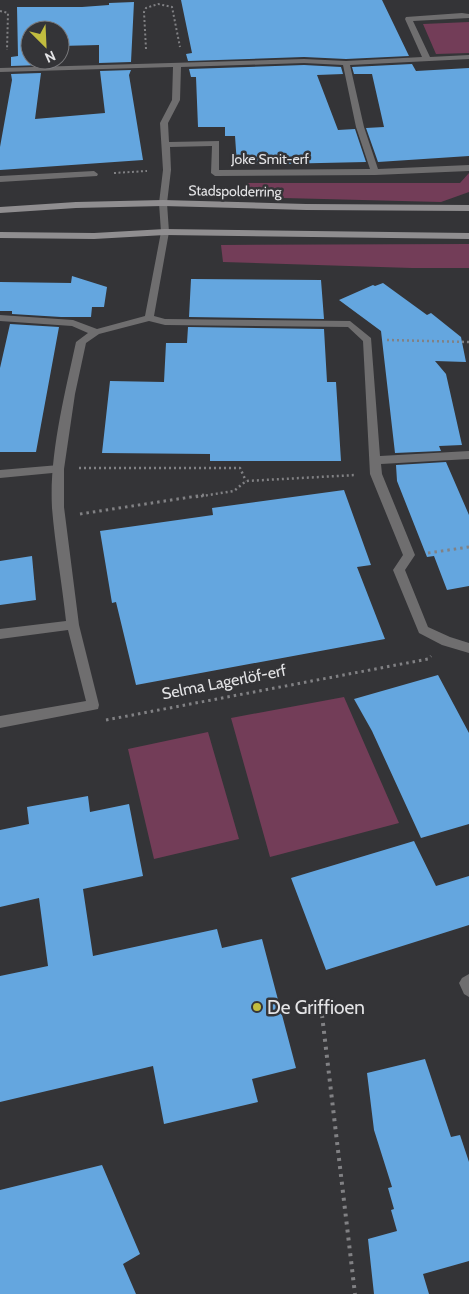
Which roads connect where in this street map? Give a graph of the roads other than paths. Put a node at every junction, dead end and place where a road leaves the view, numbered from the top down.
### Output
1 (469, 16) edge
2 (469, 57) edge
3 (428, 59) junction
4 (346, 63) junction
5 (177, 64) junction
6 (0, 70) edge
7 (166, 145) junction
8 (469, 168) edge
9 (375, 172) junction
10 (94, 174) dead end
11 (0, 179) edge
12 (163, 203) junction
13 (469, 208) edge
14 (0, 210) edge
15 (164, 232) junction
16 (0, 235) edge
17 (469, 236) edge
18 (0, 318) edge
19 (150, 318) junction
20 (96, 332) junction
21 (469, 455) edge
22 (376, 460) junction
23 (59, 468) junction
24 (0, 474) edge
25 (73, 626) junction
26 (0, 634) edge
27 (469, 648) edge
28 (0, 722) edge
29 (469, 982) edge
30 (469, 989) edge

1 - 3 street
2 - 3 street
3 - 4 street
4 - 5 street
4 - 9 street
5 - 6 street
5 - 7 street
7 - 9 street, Joke Smit-erf
7 - 12 street
8 - 9 street, Joke Smit-erf
10 - 11 street
12 - 13 street, Stadspolderring
12 - 14 street, Stadspolderring
12 - 15 street
15 - 16 street
15 - 17 street
15 - 19 street
18 - 20 street
19 - 20 street
19 - 22 street
20 - 23 street
21 - 22 street
22 - 27 street
23 - 24 street
23 - 25 street
25 - 26 street
25 - 28 street
29 - 30 street

